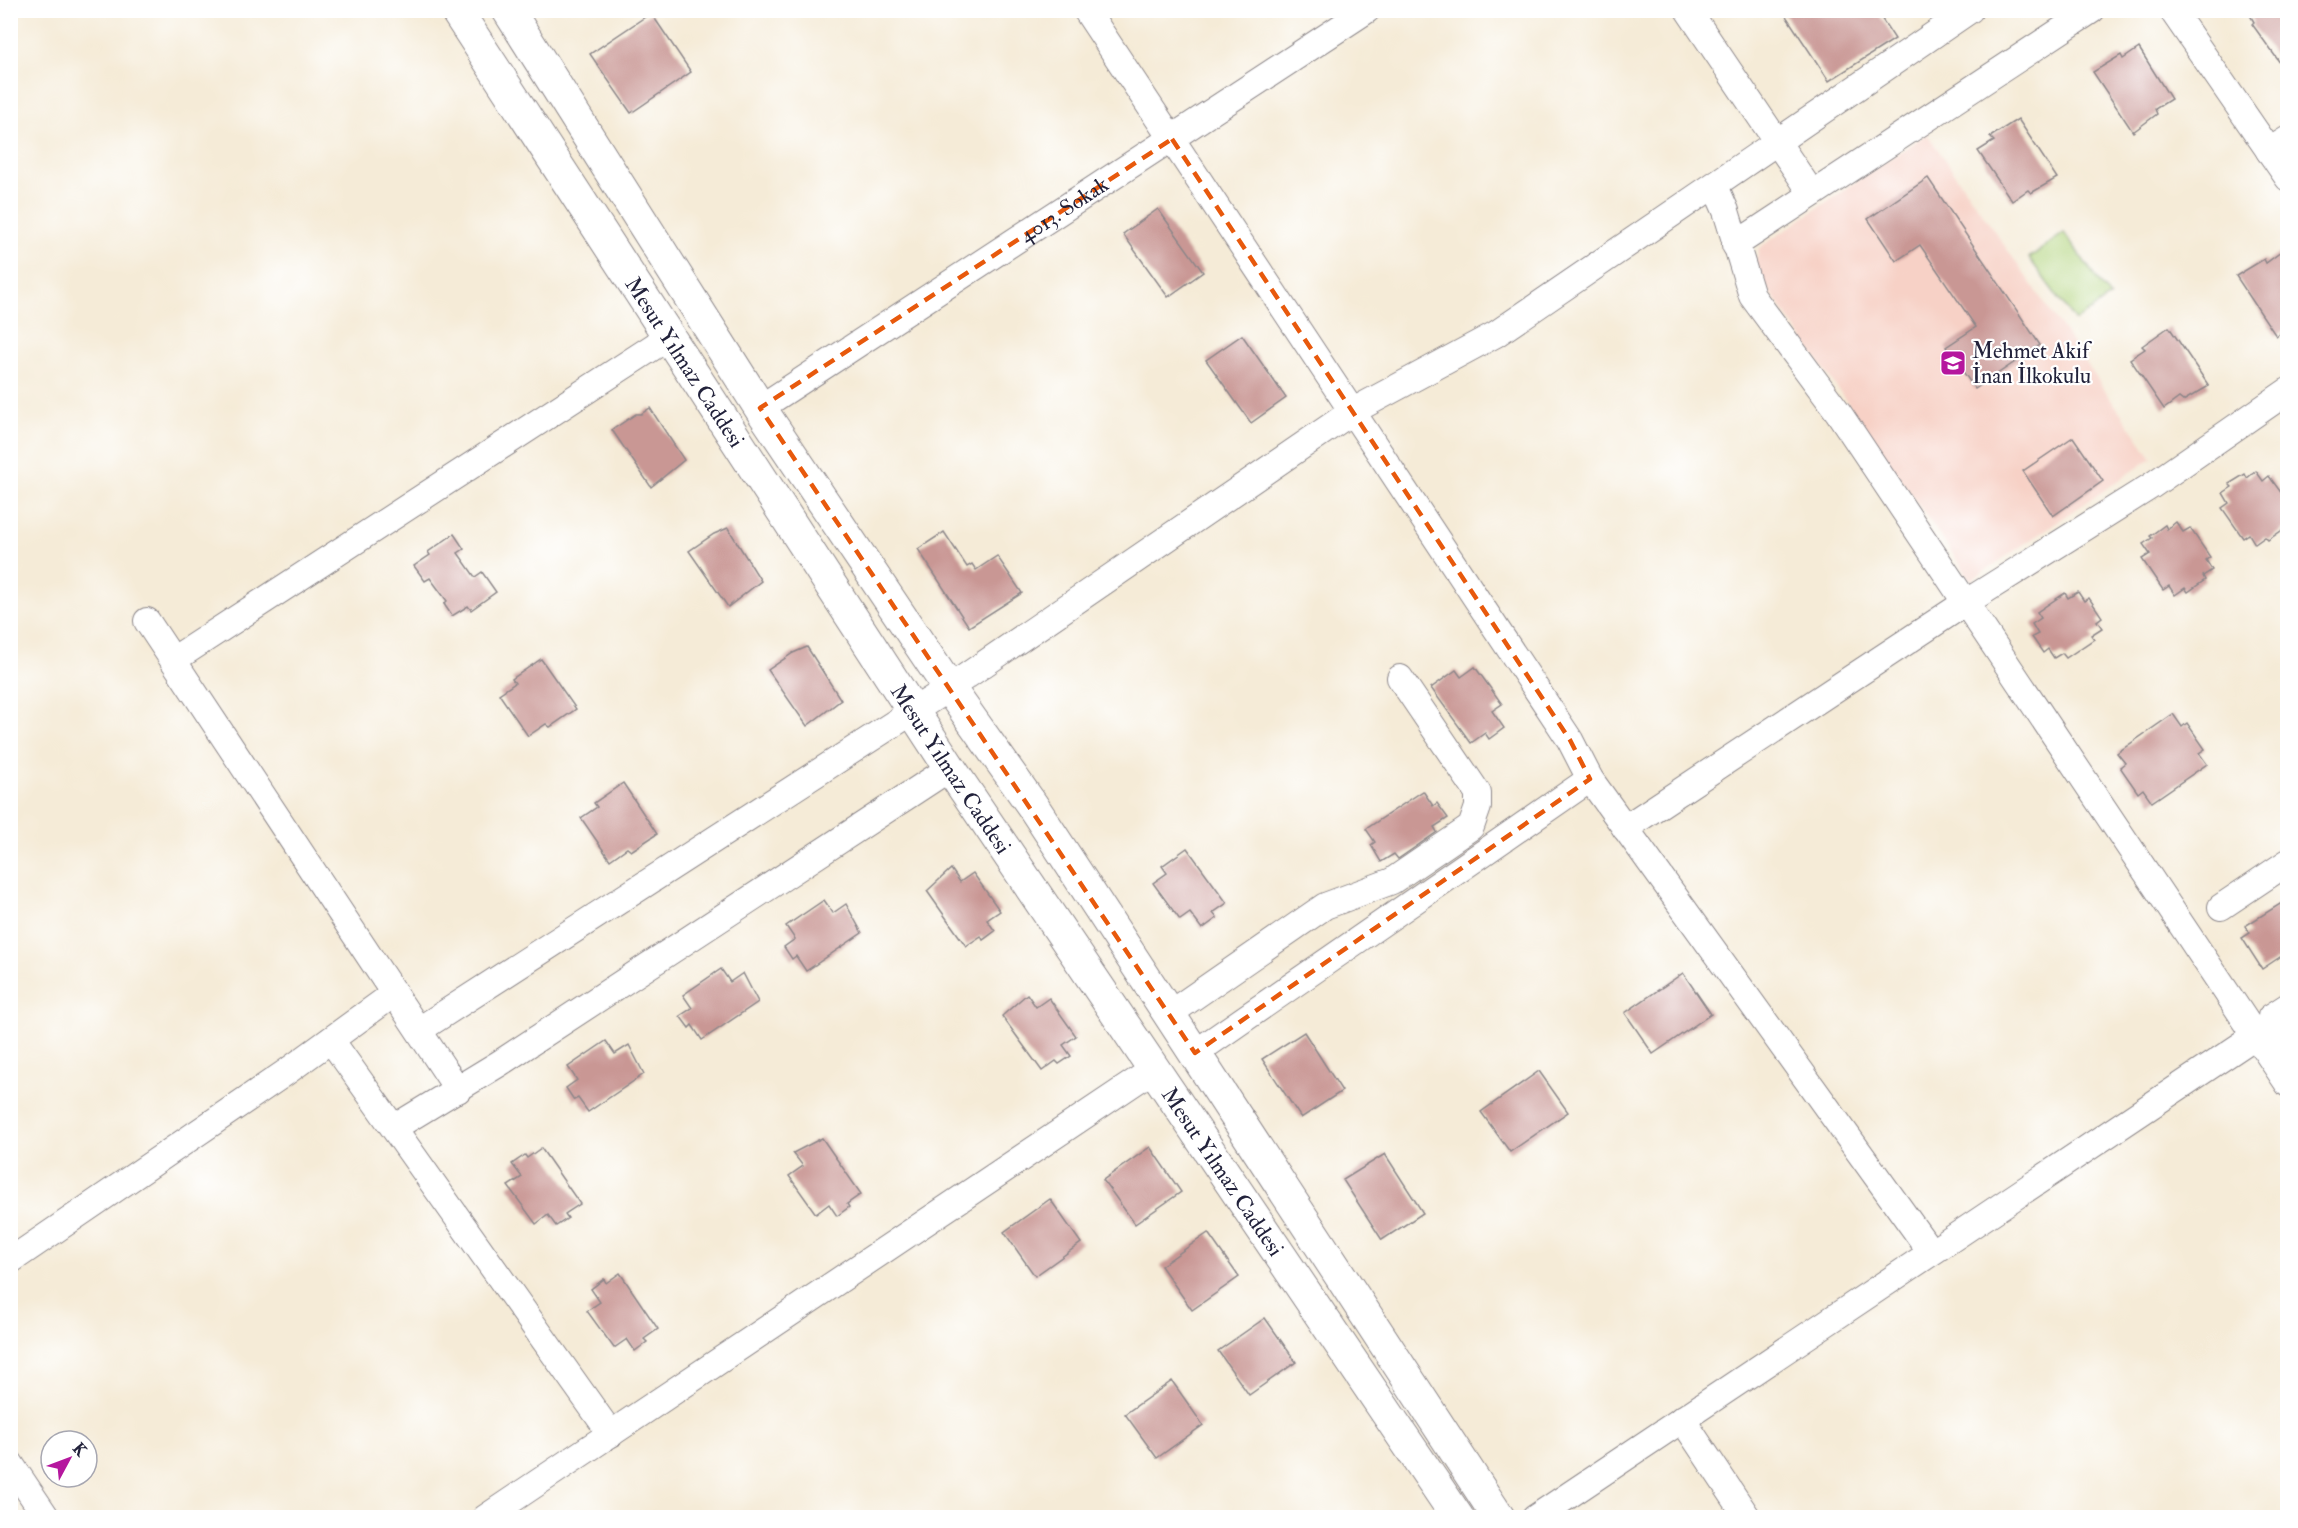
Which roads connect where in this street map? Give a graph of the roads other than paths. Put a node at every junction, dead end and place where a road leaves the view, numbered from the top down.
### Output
1 (456, 10) edge
2 (508, 10) edge
3 (1086, 10) edge
4 (1367, 10) edge
5 (1688, 10) edge
6 (1970, 10) edge
7 (2092, 10) edge
8 (2172, 10) edge
9 (1172, 139) junction
10 (1777, 144) junction
11 (2278, 145) edge
12 (2288, 178) edge
13 (1715, 186) junction
14 (1811, 192) junction
15 (1735, 245) junction
16 (670, 336) junction
17 (2288, 392) edge
18 (760, 408) junction
19 (1353, 411) junction
20 (1965, 603) junction
21 (147, 621) dead end
22 (173, 660) junction
23 (1400, 678) dead end
24 (949, 688) junction
25 (913, 709) junction
26 (950, 768) junction
27 (1590, 779) junction
28 (1625, 828) junction
29 (2288, 862) edge
30 (2221, 907) dead end
31 (395, 993) junction
32 (2288, 1006) edge
33 (1169, 1014) junction
34 (419, 1030) junction
35 (2255, 1036) junction
36 (331, 1040) junction
37 (2288, 1042) edge
38 (1195, 1053) junction
39 (1154, 1069) junction
40 (2288, 1084) edge
41 (458, 1090) junction
42 (395, 1127) junction
43 (1931, 1252) junction
44 (10, 1261) edge
45 (1682, 1419) junction
46 (610, 1434) junction
47 (10, 1463) edge
48 (47, 1518) edge
49 (485, 1518) edge
50 (1458, 1518) edge
51 (1499, 1518) edge
52 (1535, 1518) edge
53 (1748, 1518) edge

1 - 16 main road, Mesut Yılmaz Caddesi
2 - 18 main road, Mesut Yılmaz Caddesi
3 - 9 street
4 - 9 street, 4013. Sokak
5 - 10 street
6 - 10 street
7 - 14 street
8 - 11 street
9 - 18 street, 4013. Sokak
9 - 19 street
10 - 13 street
10 - 14 street
11 - 12 street
13 - 15 street
13 - 19 street
14 - 15 street
15 - 20 street
16 - 22 street
16 - 25 main road, Mesut Yılmaz Caddesi
17 - 20 street
18 - 24 main road, Mesut Yılmaz Caddesi
19 - 24 street
19 - 27 street
20 - 28 street
20 - 35 street
21 - 22 street
22 - 31 street
23 - 33 street
24 - 25 street
24 - 33 main road, Mesut Yılmaz Caddesi
25 - 26 main road, Mesut Yılmaz Caddesi
25 - 34 street
26 - 39 main road, Mesut Yılmaz Caddesi
26 - 41 street
27 - 28 street
27 - 38 street
28 - 43 street
29 - 30 street
31 - 34 street
31 - 36 street
32 - 37 street
33 - 38 main road, Mesut Yılmaz Caddesi
34 - 41 street
35 - 40 street
35 - 43 street
36 - 42 street
36 - 44 street
38 - 51 main road, Mesut Yılmaz Caddesi
39 - 46 street
39 - 50 main road, Mesut Yılmaz Caddesi
41 - 42 street
42 - 46 street
43 - 45 street
45 - 52 street
45 - 53 street
46 - 49 street
47 - 48 street

